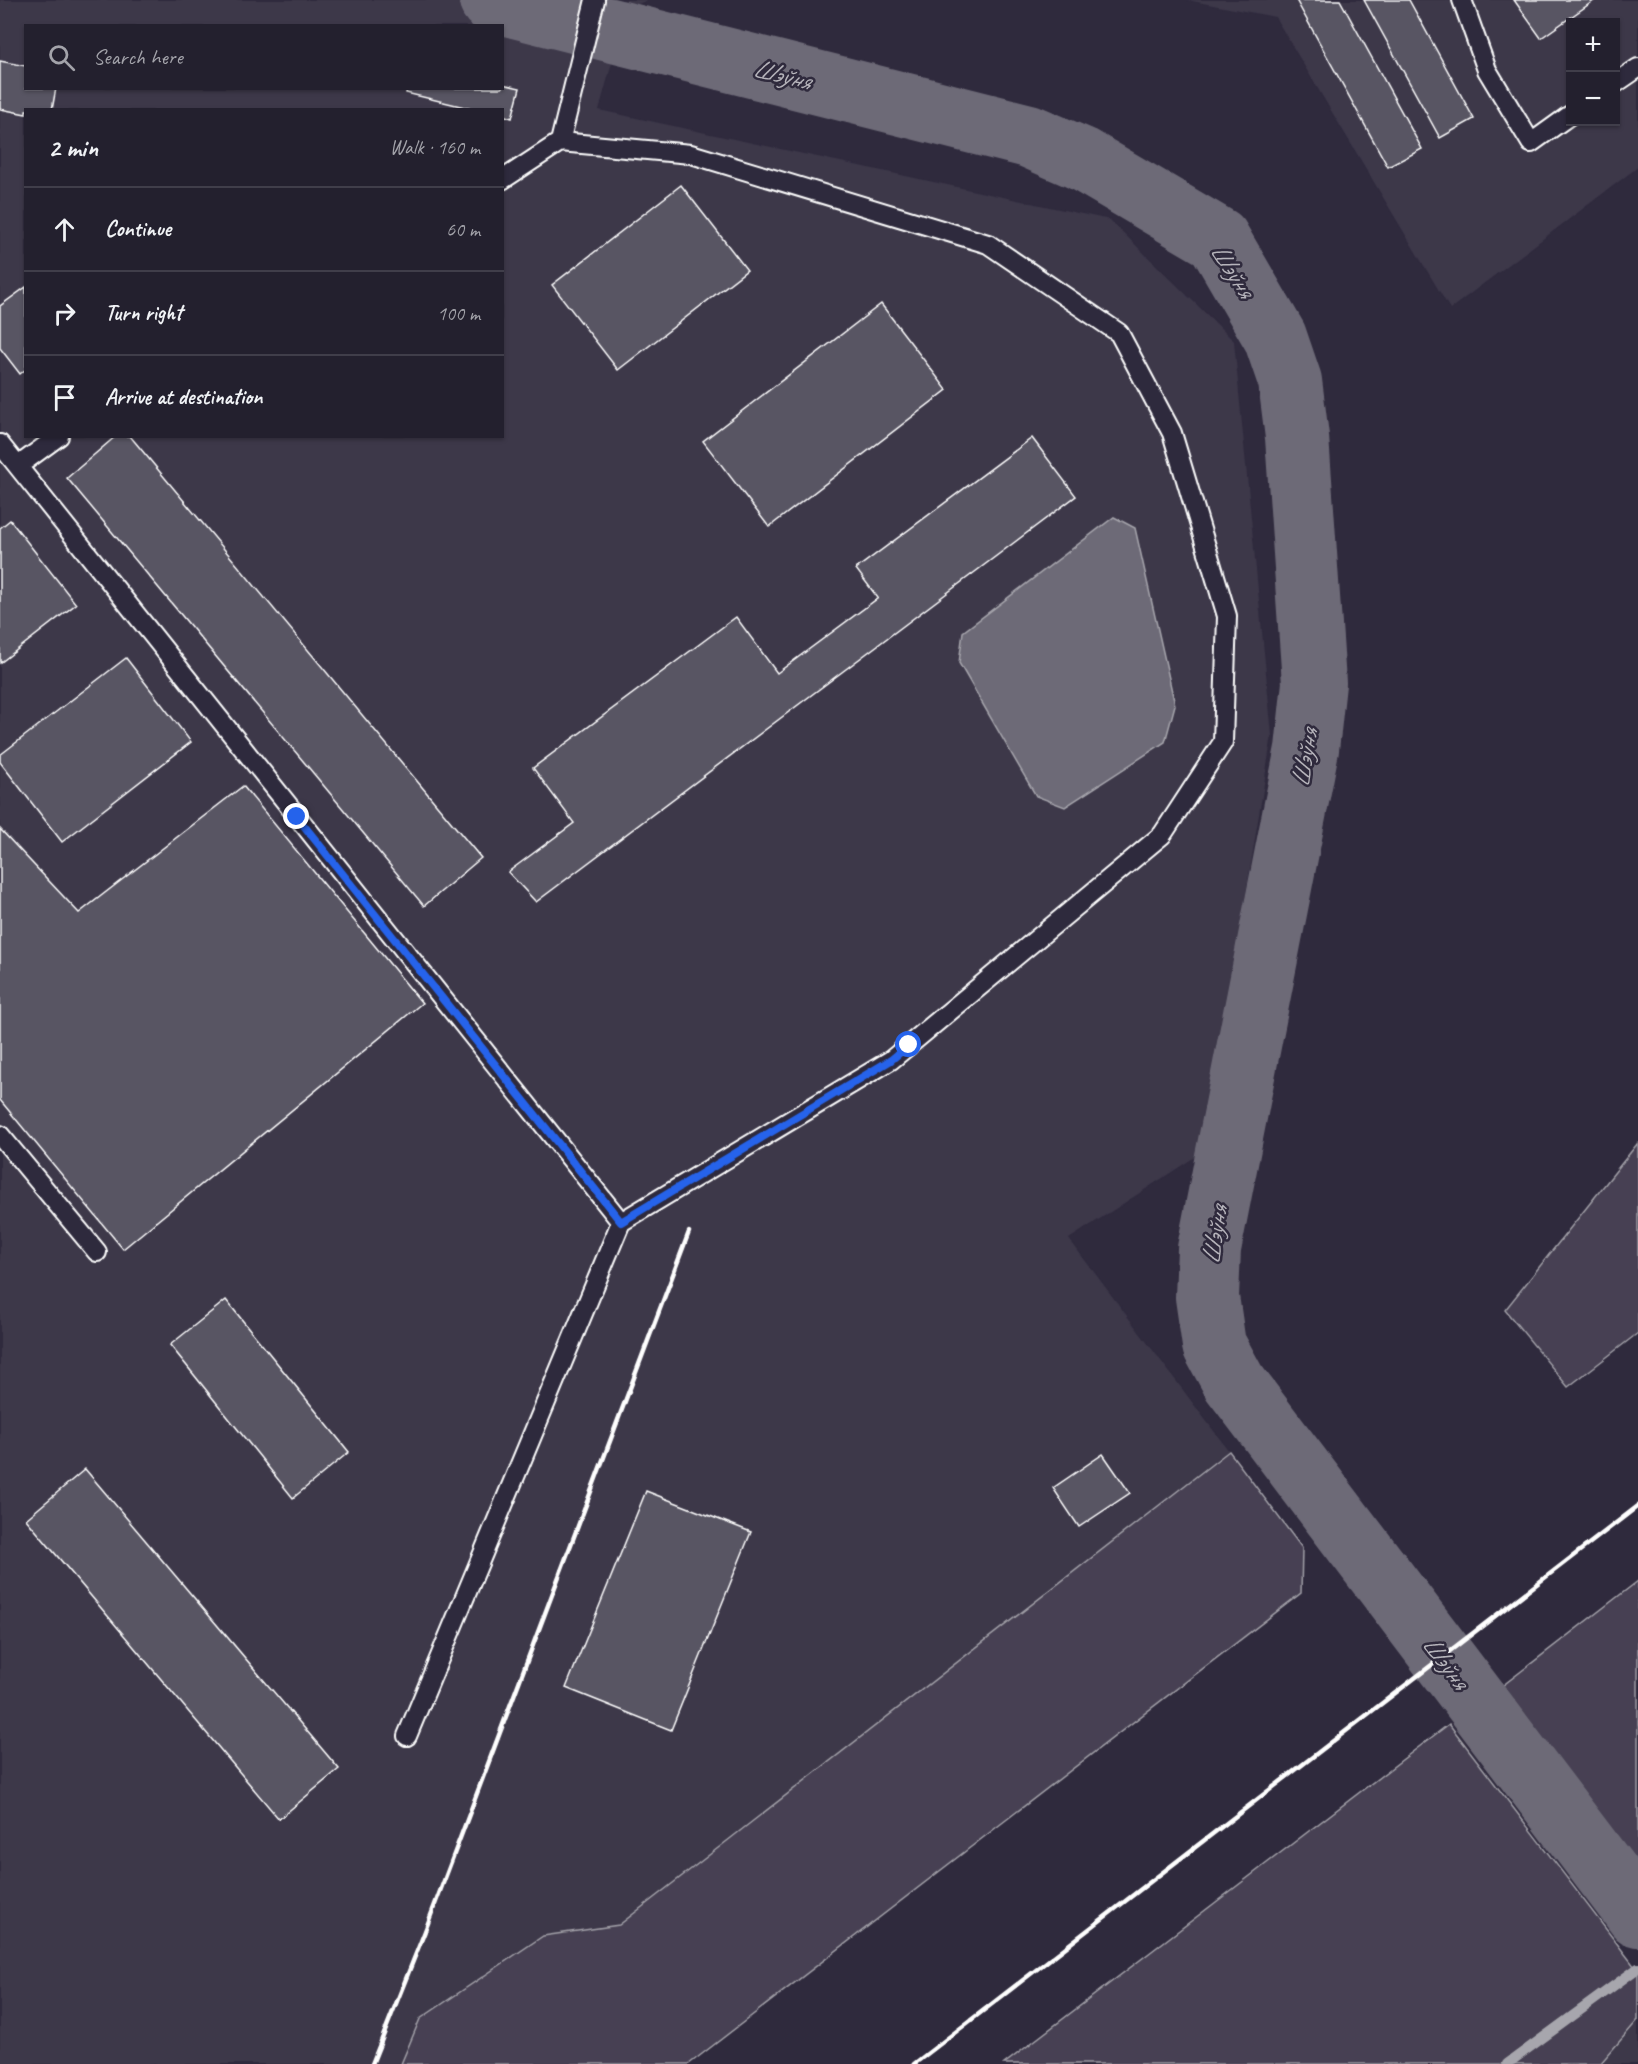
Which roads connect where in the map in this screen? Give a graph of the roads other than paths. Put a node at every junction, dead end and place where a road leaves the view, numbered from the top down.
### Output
1 (595, 0) edge
2 (1462, 0) edge
3 (1638, 68) edge
4 (1620, 80) edge
5 (1566, 118) edge
6 (560, 142) junction
7 (504, 179) edge
8 (56, 438) edge
9 (0, 444) edge
10 (18, 466) junction
11 (0, 1135) edge
12 (621, 1222) junction
13 (97, 1252) dead end
14 (408, 1736) dead end

1 - 6 lane
2 - 5 lane
3 - 4 lane
6 - 7 lane
6 - 12 lane
8 - 10 lane
9 - 10 lane
10 - 12 lane
11 - 13 lane
12 - 14 lane

